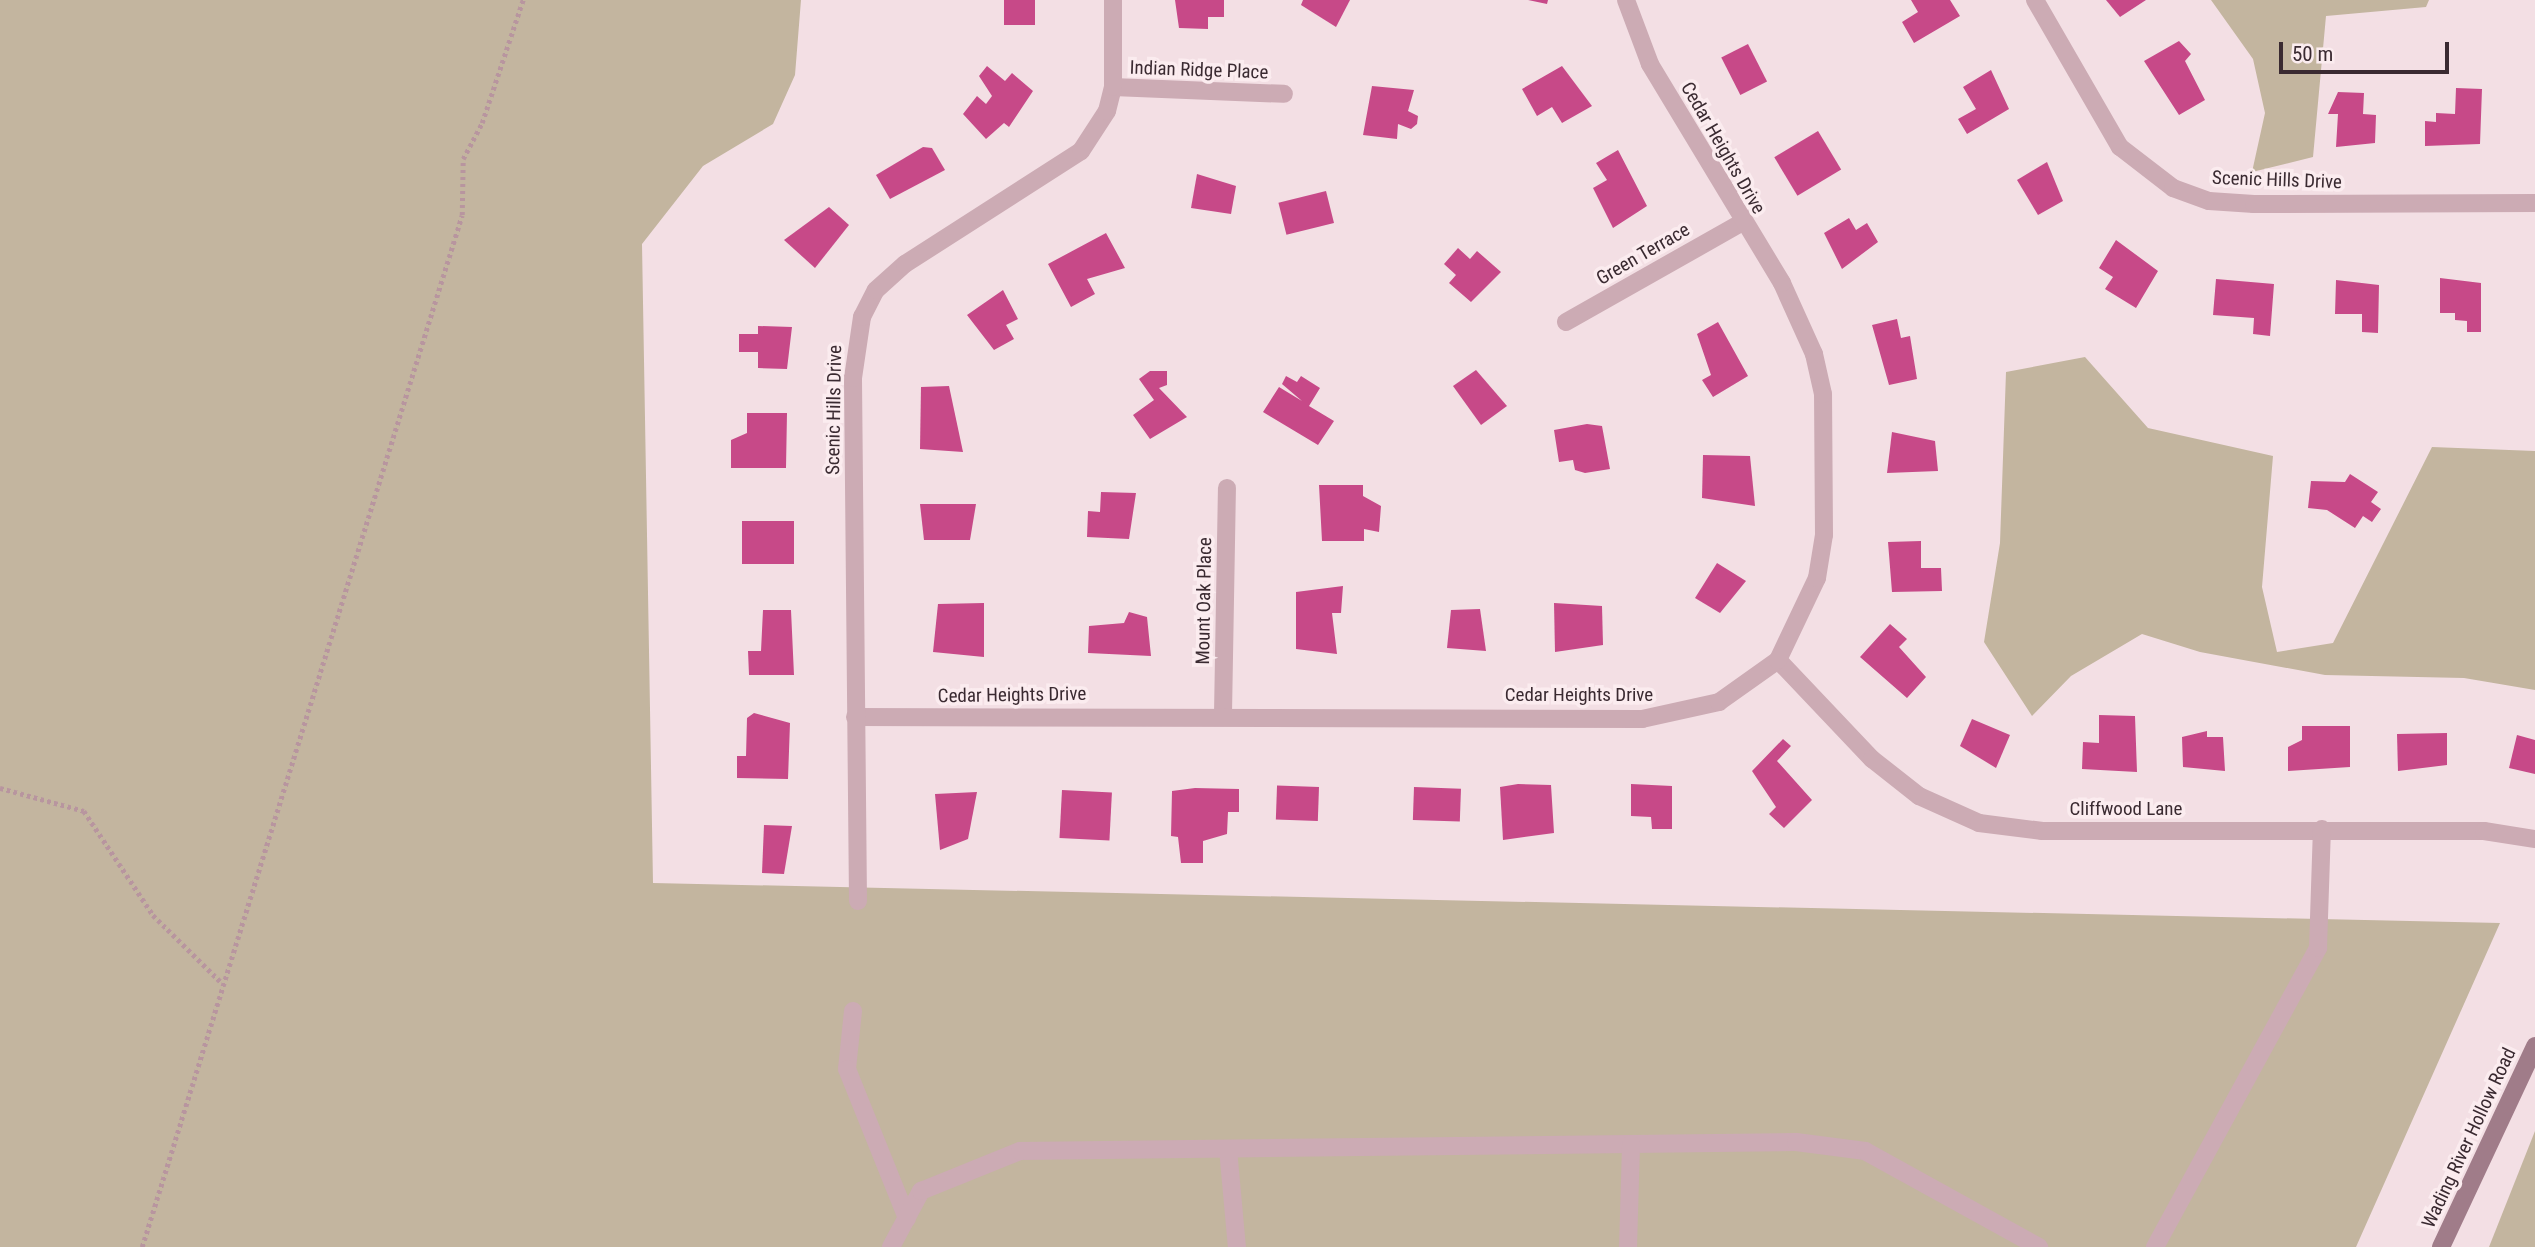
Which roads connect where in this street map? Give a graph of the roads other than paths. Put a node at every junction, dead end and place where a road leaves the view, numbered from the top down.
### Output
1 (1113, 0) edge
2 (1626, 0) edge
3 (2035, 0) edge
4 (1113, 87) junction
5 (1284, 94) dead end
6 (2535, 203) edge
7 (1741, 223) junction
8 (1566, 322) dead end
9 (1227, 488) dead end
10 (1778, 660) junction
11 (1223, 714) junction
12 (855, 718) junction
13 (2322, 829) junction
14 (2535, 839) edge
15 (858, 901) dead end
16 (853, 1011) dead end
17 (2535, 1046) edge
18 (1631, 1144) junction
19 (1228, 1149) junction
20 (907, 1218) junction
21 (891, 1247) edge
22 (1237, 1247) edge
23 (1628, 1247) edge
24 (2039, 1247) edge
25 (2155, 1247) edge
26 (2441, 1247) edge

1 - 4 street, Scenic Hills Drive
2 - 7 street, Cedar Heights Drive
3 - 6 street, Scenic Hills Drive
4 - 5 street, Indian Ridge Place
4 - 12 street, Scenic Hills Drive
7 - 8 street, Green Terrace
7 - 10 street, Cedar Heights Drive
9 - 11 street, Mount Oak Place
10 - 11 street, Cedar Heights Drive
10 - 13 street, Cliffwood Lane
11 - 12 street, Cedar Heights Drive
12 - 15 street, Scenic Hills Drive
13 - 14 street, Cliffwood Lane
13 - 25 street
16 - 20 street
17 - 26 street, Wading River Hollow Road
18 - 19 street
18 - 23 street
18 - 24 street
19 - 20 street
19 - 22 street
20 - 21 street

